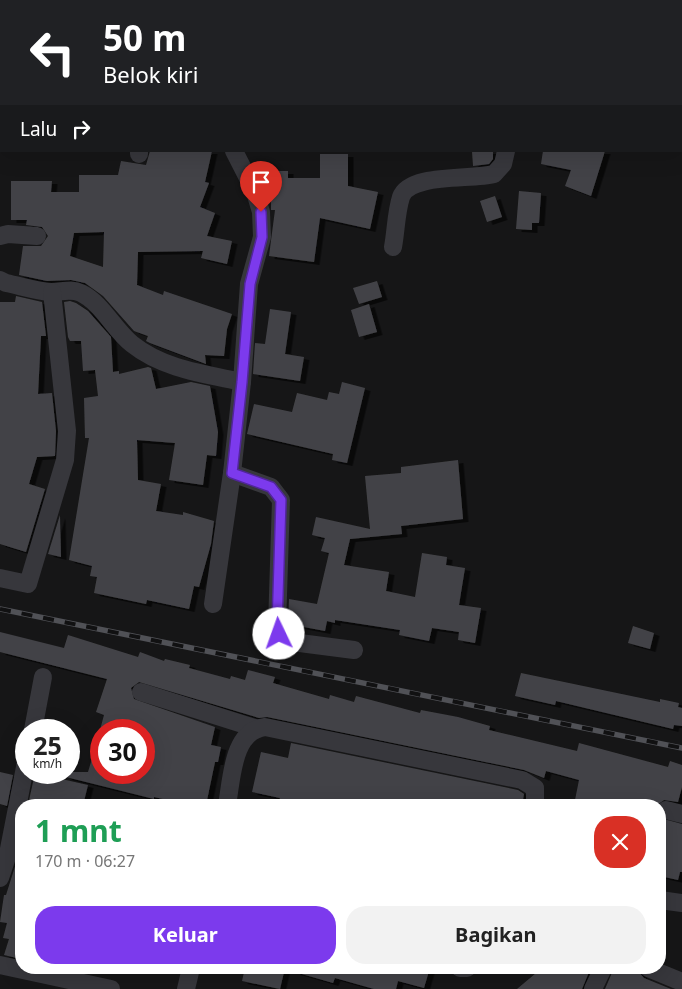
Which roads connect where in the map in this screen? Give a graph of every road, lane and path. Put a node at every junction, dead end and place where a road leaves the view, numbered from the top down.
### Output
1 (235, 152) edge
2 (506, 152) edge
3 (0, 236) edge
4 (37, 236) dead end
5 (393, 247) dead end
6 (0, 280) edge
7 (52, 292) junction
8 (242, 382) junction
9 (232, 473) junction
10 (0, 578) edge
11 (213, 604) dead end
12 (354, 650) dead end
13 (43, 677) dead end
14 (142, 692) dead end
15 (35, 719) edge
16 (255, 728) junction
17 (22, 784) edge
18 (19, 799) edge
19 (227, 799) edge
20 (535, 799) edge
21 (15, 818) edge
22 (0, 878) edge
23 (666, 901) edge
24 (682, 903) edge
25 (0, 965) edge
26 (15, 968) edge
27 (50, 974) edge
28 (190, 974) edge
29 (600, 974) edge
30 (663, 974) edge
31 (78, 979) edge
32 (682, 982) edge
33 (111, 989) edge
34 (186, 989) edge
35 (593, 989) edge

1 - 8 street
2 - 5 street
3 - 4 street
6 - 7 street
7 - 8 street
7 - 10 street
8 - 9 street
9 - 11 street
9 - 12 street
13 - 15 street
14 - 16 street
16 - 19 street
16 - 20 street
17 - 18 street
21 - 22 street
23 - 24 street
25 - 26 street
27 - 31 street
28 - 34 street
29 - 35 street
30 - 32 street
31 - 33 street

